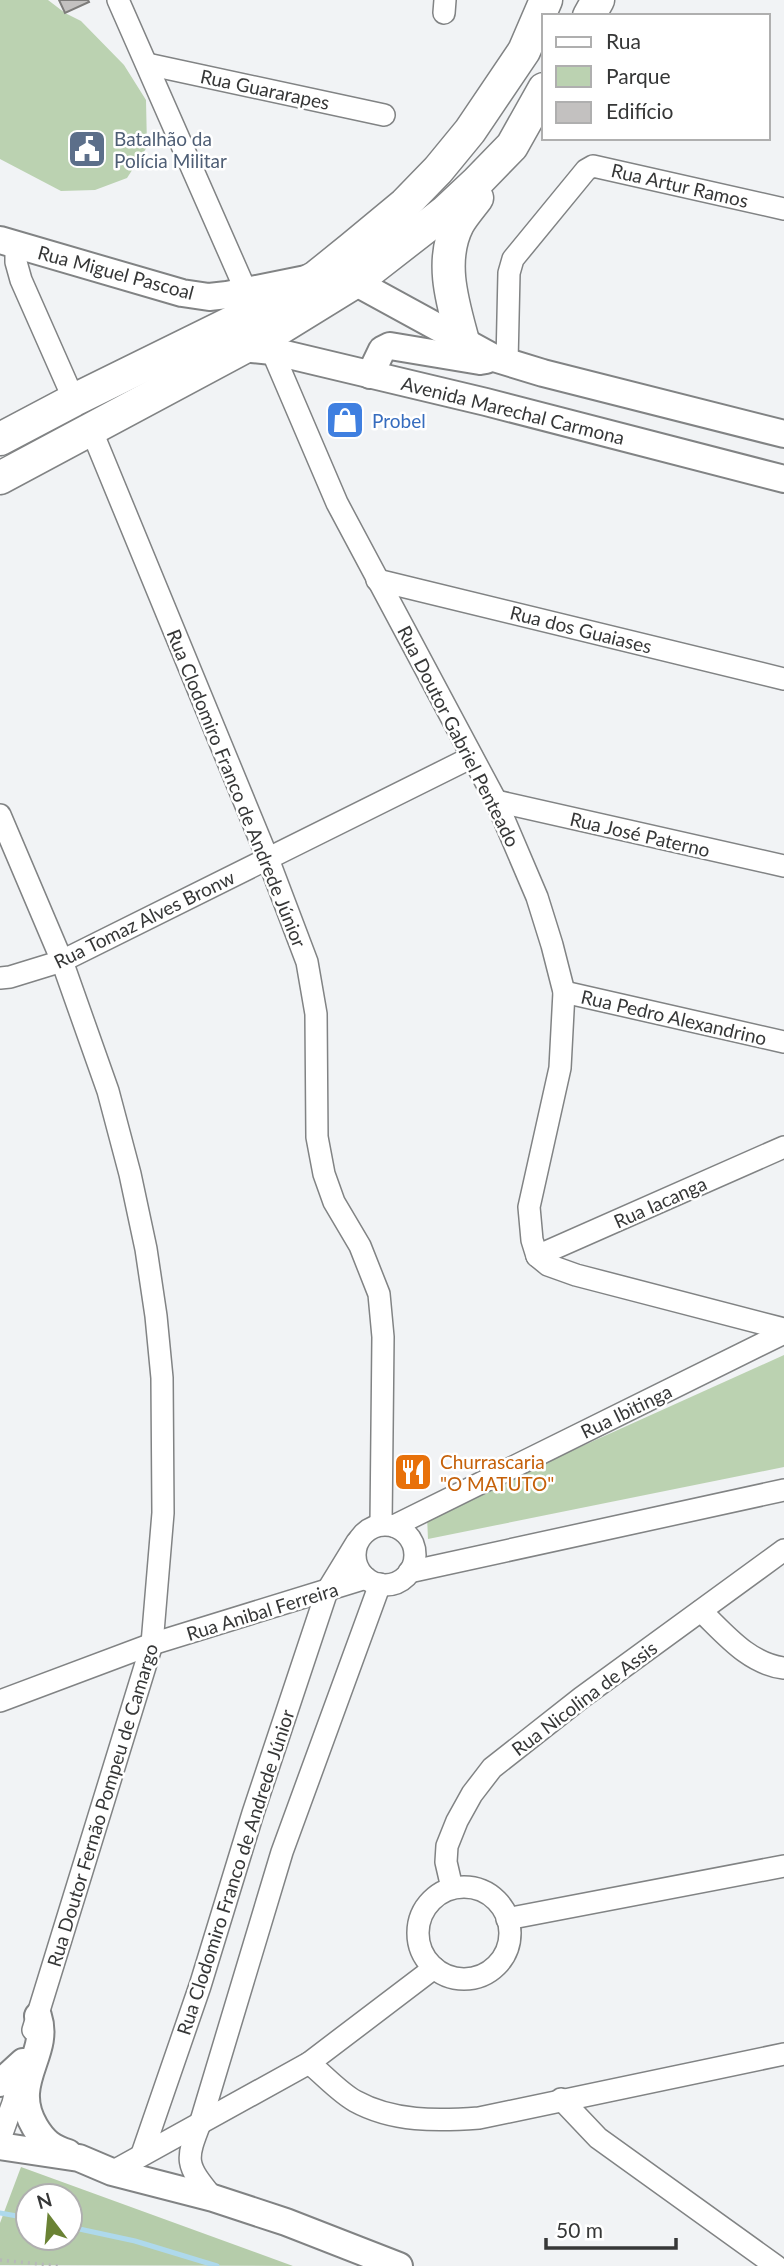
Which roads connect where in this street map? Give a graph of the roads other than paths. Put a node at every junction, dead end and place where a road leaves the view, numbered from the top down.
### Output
1 (118, 0) edge
2 (546, 0) edge
3 (147, 64) junction
4 (542, 93) edge
5 (384, 115) dead end
6 (512, 146) junction
7 (784, 209) edge
8 (8, 242) edge
9 (316, 277) junction
10 (355, 282) junction
11 (246, 290) junction
12 (463, 341) junction
13 (257, 349) junction
14 (501, 360) junction
15 (543, 373) junction
16 (370, 375) junction
17 (74, 400) junction
18 (534, 415) junction
19 (91, 429) junction
20 (784, 434) edge
21 (0, 439) edge
22 (0, 478) edge
23 (784, 479) edge
24 (377, 580) junction
25 (784, 679) edge
26 (472, 757) junction
27 (496, 801) junction
28 (0, 815) edge
29 (268, 859) junction
30 (784, 866) edge
31 (62, 961) junction
32 (0, 978) edge
33 (564, 992) junction
34 (784, 1042) edge
35 (784, 1147) edge
36 (537, 1256) junction
37 (784, 1331) edge
38 (784, 1490) edge
39 (387, 1526) junction
40 (357, 1542) junction
41 (784, 1550) edge
42 (409, 1572) junction
43 (373, 1581) junction
44 (327, 1591) junction
45 (701, 1611) junction
46 (152, 1644) junction
47 (784, 1668) edge
48 (0, 1701) edge
49 (784, 1866) edge
50 (452, 1888) junction
51 (507, 1919) junction
52 (434, 1968) junction
53 (38, 2016) junction
54 (784, 2054) edge
55 (23, 2062) junction
56 (309, 2063) junction
57 (1, 2081) edge
58 (561, 2099) junction
59 (201, 2121) junction
60 (0, 2139) edge
61 (0, 2146) edge
62 (142, 2154) junction
63 (79, 2158) junction
64 (113, 2172) junction
65 (213, 2198) junction
66 (399, 2266) edge
67 (776, 2266) edge

1 - 3 street
2 - 9 highway
3 - 5 street, Rua Guararapes
3 - 11 street
4 - 6 highway
6 - 10 highway
6 - 12 highway
7 - 14 street, Rua Artur Ramos
8 - 11 main road, Rua Miguel Pascoal
8 - 17 street
9 - 10 main road
9 - 11 main road, Rua Miguel Pascoal
9 - 17 highway
10 - 12 main road
10 - 13 highway
12 - 14 main road
13 - 16 main road, Avenida Marechal Carmona
13 - 19 highway
13 - 24 street, Rua Doutor Gabriel Penteado
14 - 15 main road
14 - 16 main road
15 - 18 main road
15 - 20 main road
16 - 18 main road, Avenida Marechal Carmona
17 - 21 highway
18 - 23 main road, Avenida Marechal Carmona
19 - 22 highway
19 - 29 street, Rua Clodomiro Franco de Andrede Júnior
24 - 25 street, Rua dos Guaiases
24 - 26 street, Rua Doutor Gabriel Penteado
26 - 27 street, Rua Doutor Gabriel Penteado
26 - 29 street, Rua Tomaz Alves Bronw
27 - 30 street, Rua José Paterno
27 - 33 street, Rua Doutor Gabriel Penteado
28 - 31 street, Rua Doutor Fernão Pompeu de Camargo
29 - 31 street, Rua Tomaz Alves Bronw
29 - 39 street, Rua Clodomiro Franco de Andrede Júnior
31 - 32 street, Rua Tomaz Alves Bronw
31 - 46 street, Rua Doutor Fernão Pompeu de Camargo
33 - 34 street, Rua Pedro Alexandrino
33 - 36 street, Rua Doutor Gabriel Penteado
35 - 36 street, Rua Iacanga
36 - 37 street
37 - 39 street, Rua Ibitinga
38 - 42 street, Rua Anibal Ferreira
39 - 40 street
39 - 42 street
40 - 43 street, Rua Anibal Ferreira
40 - 44 street, Rua Clodomiro Franco de Andrede Júnior
41 - 45 street, Rua Nicolina de Assis
42 - 43 street, Rua Anibal Ferreira
43 - 44 street, Rua Anibal Ferreira
43 - 59 street, Rua Clodomiro Franco de Andrede Júnior
44 - 46 street, Rua Anibal Ferreira
44 - 62 street, Rua Clodomiro Franco de Andrede Júnior
45 - 47 street
45 - 50 street, Rua Nicolina de Assis
46 - 48 street, Rua Anibal Ferreira
46 - 53 street, Rua Doutor Fernão Pompeu de Camargo
49 - 51 street
50 - 51 street
50 - 52 street
51 - 52 street
52 - 56 street
53 - 55 street, Rua Doutor Fernão Pompeu de Camargo
53 - 63 main road
54 - 58 street
55 - 57 main road
55 - 60 street, Rua Doutor Fernão Pompeu de Camargo
56 - 58 street
56 - 59 street
58 - 67 street
59 - 62 street
59 - 65 street
61 - 63 main road
62 - 64 street
63 - 64 main road
64 - 65 main road
65 - 66 main road

